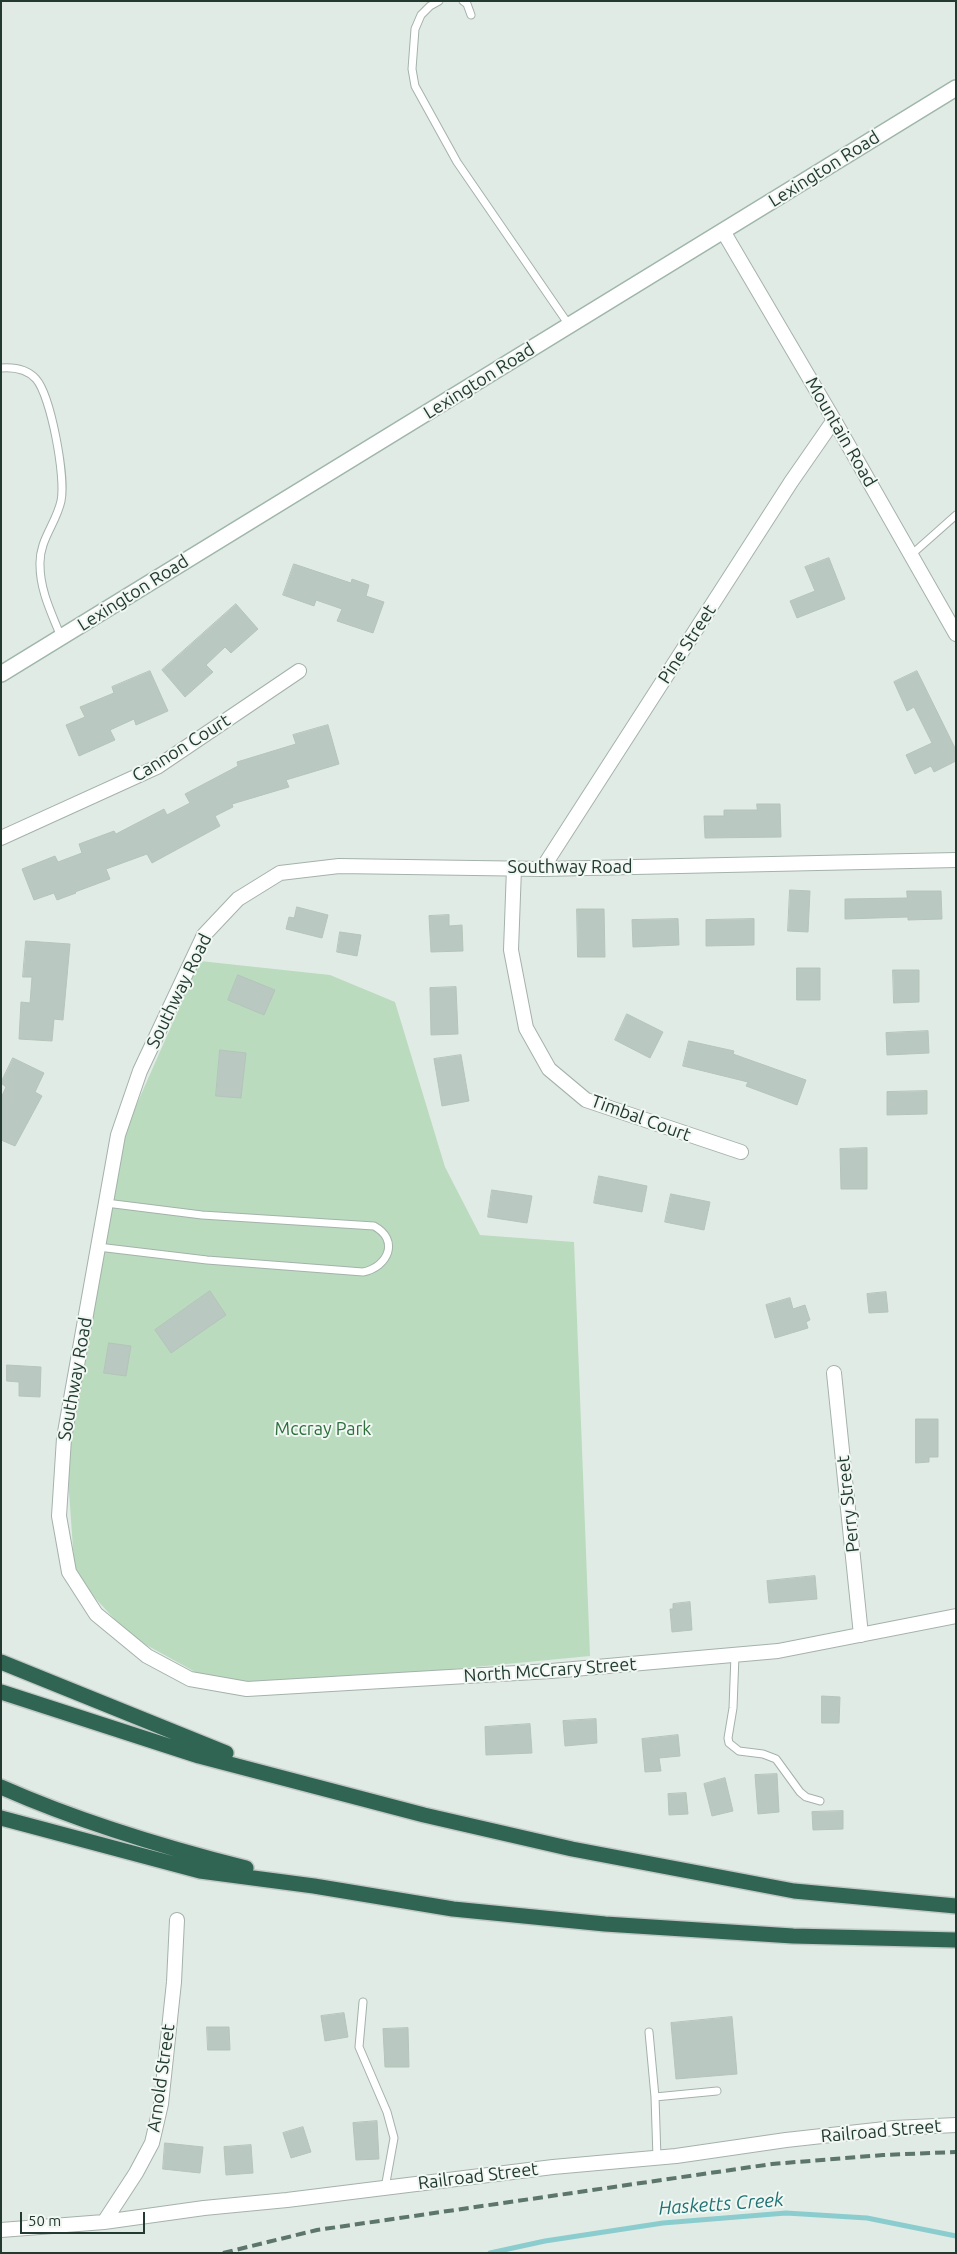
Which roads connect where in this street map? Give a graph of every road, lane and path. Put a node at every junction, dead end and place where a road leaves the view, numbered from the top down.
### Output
1 (439, 1) edge
2 (463, 1) edge
3 (471, 15) dead end
4 (956, 88) edge
5 (723, 231) junction
6 (570, 325) junction
7 (1, 368) edge
8 (834, 420) junction
9 (956, 514) edge
10 (911, 555) junction
11 (956, 634) edge
12 (62, 637) junction
13 (300, 671) dead end
14 (1, 674) edge
15 (1, 838) edge
16 (956, 860) edge
17 (514, 868) junction
18 (542, 869) junction
19 (741, 1152) dead end
20 (106, 1203) junction
21 (98, 1246) junction
22 (834, 1373) dead end
23 (956, 1616) edge
24 (861, 1635) junction
25 (735, 1655) junction
26 (146, 1656) joint
27 (1, 1662) edge
28 (1, 1692) edge
29 (1, 1787) edge
30 (820, 1802) dead end
31 (424, 1815) junction
32 (1, 1818) edge
33 (314, 1886) junction
34 (956, 1906) edge
35 (177, 1920) dead end
36 (956, 1940) edge
37 (363, 2002) dead end
38 (649, 2032) dead end
39 (717, 2092) dead end
40 (656, 2097) junction
41 (956, 2125) edge
42 (657, 2158) junction
43 (385, 2188) junction
44 (104, 2222) junction
45 (1, 2230) edge

1 - 6 lane
2 - 3 lane
4 - 5 main road, Lexington Road
5 - 6 main road, Lexington Road
5 - 8 street, Mountain Road
6 - 12 main road, Lexington Road
7 - 12 lane
8 - 10 street, Mountain Road
8 - 18 street, Pine Street
9 - 10 lane
10 - 11 street, Mountain Road
12 - 14 main road, Lexington Road
13 - 15 street, Cannon Court
16 - 18 street, Southway Road
17 - 18 street, Southway Road
17 - 19 street, Timbal Court
17 - 20 street, Southway Road
20 - 21 street, Southway Road
20 - 21 lane
21 - 26 street, Southway Road
22 - 24 street, Perry Street
23 - 24 street, North McCrary Street
24 - 25 street, North McCrary Street
25 - 26 street, North McCrary Street
25 - 30 lane
27 - 31 highway
28 - 31 highway
29 - 33 highway
31 - 34 highway
32 - 33 highway
33 - 36 highway
35 - 44 street, Arnold Street
37 - 43 lane
38 - 40 lane
39 - 40 lane
40 - 42 lane
41 - 42 street, Railroad Street
42 - 43 street, Railroad Street
43 - 44 street, Railroad Street
44 - 45 street, Railroad Street

